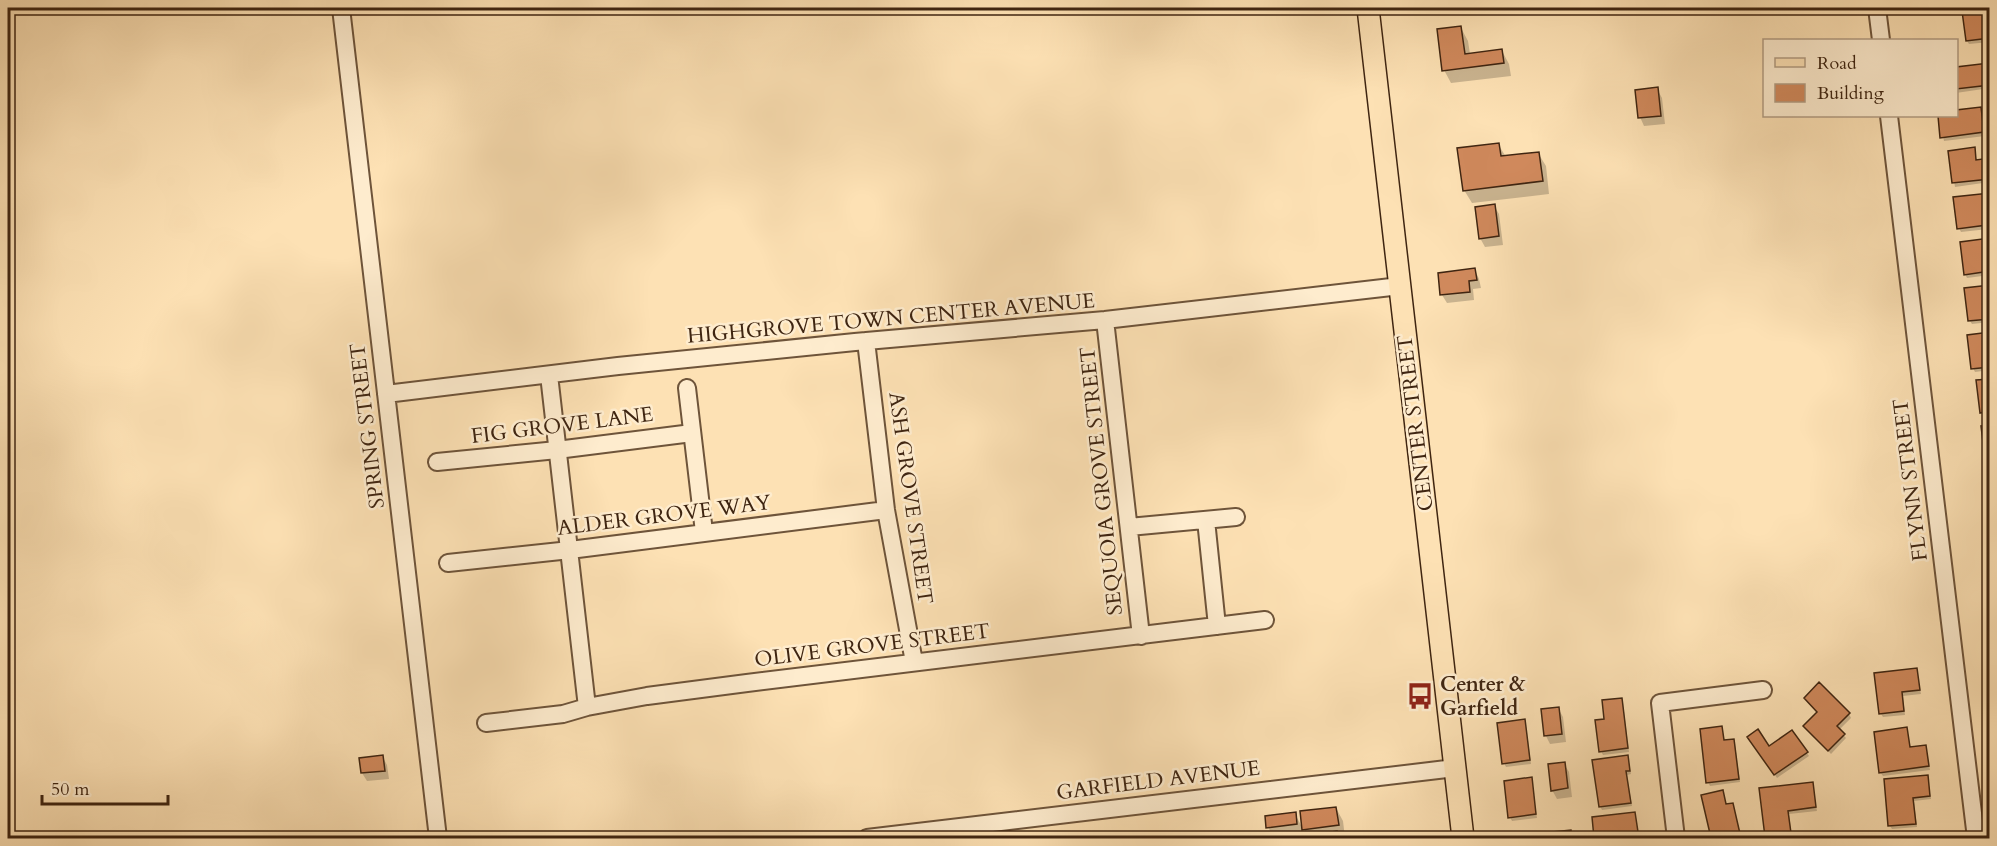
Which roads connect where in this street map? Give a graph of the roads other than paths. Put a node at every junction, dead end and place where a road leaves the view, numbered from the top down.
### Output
1 (341, 8) edge
2 (1368, 8) edge
3 (1876, 8) edge
4 (1881, 39) edge
5 (1889, 117) edge
6 (1400, 286) junction
7 (1105, 320) junction
8 (866, 341) junction
9 (549, 375) junction
10 (687, 388) dead end
11 (386, 394) junction
12 (692, 433) junction
13 (557, 450) junction
14 (437, 462) dead end
15 (886, 510) junction
16 (1236, 517) dead end
17 (1206, 520) junction
18 (1129, 527) junction
19 (704, 532) junction
20 (570, 550) junction
21 (448, 563) dead end
22 (1266, 620) dead end
23 (1217, 626) junction
24 (1141, 636) junction
25 (914, 662) junction
26 (1763, 690) dead end
27 (587, 707) junction
28 (486, 723) dead end
29 (1455, 768) junction
30 (438, 838) edge
31 (867, 838) edge
32 (1463, 838) edge
33 (1676, 838) edge
34 (1976, 838) edge

1 - 11 street, SPRING STREET
2 - 6 main road, CENTER STREET
3 - 4 street
5 - 34 street, FLYNN STREET
6 - 7 street, HIGHGROVE TOWN CENTER AVENUE
6 - 29 main road, CENTER STREET
7 - 8 street, HIGHGROVE TOWN CENTER AVENUE
7 - 18 street, SEQUOIA GROVE STREET
8 - 9 street, HIGHGROVE TOWN CENTER AVENUE
8 - 15 street, ASH GROVE STREET
9 - 11 street, HIGHGROVE TOWN CENTER AVENUE
9 - 13 street
10 - 12 street
11 - 30 street, SPRING STREET
12 - 13 street, FIG GROVE LANE
12 - 19 street
13 - 14 street, FIG GROVE LANE
13 - 20 street
15 - 19 street, ALDER GROVE WAY
15 - 25 street, ASH GROVE STREET
16 - 17 street
17 - 18 street
17 - 23 street
18 - 24 street, SEQUOIA GROVE STREET
19 - 20 street, ALDER GROVE WAY
20 - 21 street, ALDER GROVE WAY
20 - 27 street
22 - 23 street, OLIVE GROVE STREET
23 - 24 street, OLIVE GROVE STREET
24 - 25 street, OLIVE GROVE STREET
25 - 27 street, OLIVE GROVE STREET
26 - 33 street
27 - 28 street, OLIVE GROVE STREET
29 - 31 street, GARFIELD AVENUE
29 - 32 main road, CENTER STREET

